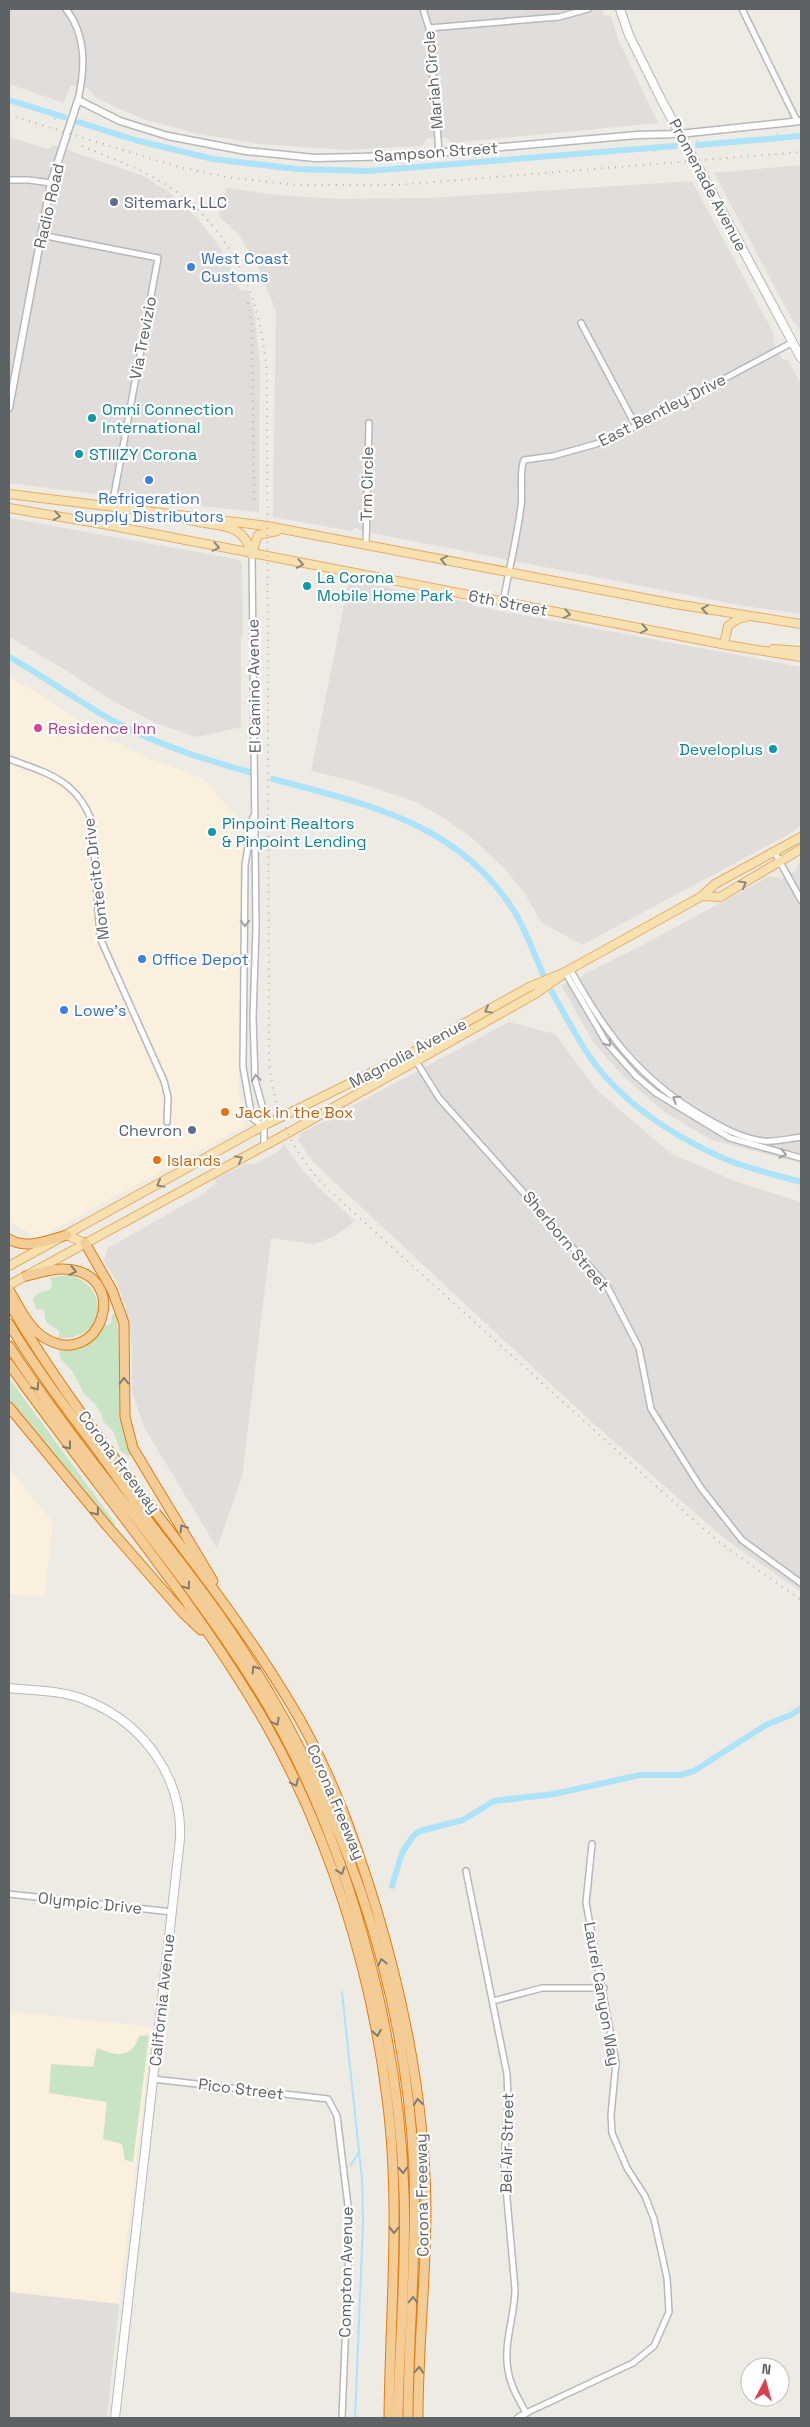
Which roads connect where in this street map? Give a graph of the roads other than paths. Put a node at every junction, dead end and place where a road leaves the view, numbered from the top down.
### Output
1 (66, 9) edge
2 (423, 9) edge
3 (588, 9) edge
4 (620, 9) edge
5 (742, 9) edge
6 (429, 28) junction
7 (78, 100) junction
8 (799, 121) edge
9 (439, 152) junction
10 (9, 180) edge
11 (51, 182) junction
12 (41, 235) junction
13 (581, 324) dead end
14 (793, 342) junction
15 (801, 358) edge
16 (9, 408) edge
17 (368, 423) dead end
18 (636, 426) junction
19 (9, 494) edge
20 (112, 506) junction
21 (9, 508) edge
22 (170, 513) junction
23 (298, 532) junction
24 (366, 545) junction
25 (252, 555) junction
26 (509, 572) junction
27 (503, 602) junction
28 (753, 616) junction
29 (801, 624) edge
30 (724, 644) junction
31 (761, 650) junction
32 (801, 651) edge
33 (801, 657) edge
34 (9, 759) edge
35 (253, 817) junction
36 (801, 836) edge
37 (801, 850) edge
38 (775, 853) junction
39 (781, 863) junction
40 (702, 896) junction
41 (801, 900) edge
42 (563, 973) junction
43 (410, 1053) junction
44 (416, 1061) junction
45 (167, 1122) dead end
46 (264, 1126) junction
47 (801, 1138) edge
48 (264, 1145) junction
49 (801, 1158) edge
50 (67, 1235) junction
51 (9, 1239) edge
52 (84, 1243) junction
53 (9, 1266) edge
54 (22, 1278) junction
55 (9, 1285) edge
56 (9, 1290) edge
57 (9, 1303) edge
58 (9, 1324) edge
59 (9, 1346) edge
60 (9, 1364) edge
61 (9, 1407) edge
62 (801, 1583) edge
63 (223, 1601) junction
64 (215, 1644) junction
65 (9, 1688) edge
66 (314, 1801) junction
67 (592, 1844) dead end
68 (329, 1864) junction
69 (466, 1872) dead end
70 (9, 1894) edge
71 (172, 1912) junction
72 (604, 1988) junction
73 (493, 2001) junction
74 (393, 2009) junction
75 (414, 2071) junction
76 (153, 2079) junction
77 (328, 2099) joint
78 (392, 2298) junction
79 (400, 2357) junction
80 (526, 2413) junction
81 (115, 2418) edge
82 (342, 2418) edge
83 (389, 2418) edge
84 (398, 2418) edge
85 (408, 2418) edge
86 (418, 2418) edge
87 (518, 2418) edge

1 - 7 street, Radio Road
2 - 6 street, Mariah Circle
3 - 6 street
4 - 14 main road, Promenade Avenue, bridge
5 - 8 street
6 - 9 street, Mariah Circle
7 - 9 street, Sampson Street
7 - 11 street, Radio Road
8 - 9 street, Sampson Street
10 - 11 street
11 - 12 street, Radio Road
12 - 16 street, Radio Road
12 - 20 street, Via Trevizio
13 - 18 street
14 - 15 main road, Promenade Avenue
14 - 18 street, East Bentley Drive
17 - 24 street, Trm Circle
18 - 26 street, East Bentley Drive
19 - 20 main road, 6th Street
20 - 22 main road, 6th Street
21 -> 25 main road, 6th Street
22 - 23 main road, 6th Street
22 - 25 main road
23 - 24 main road, 6th Street
23 - 25 main road
26 -> 24 main road, 6th Street
25 -> 27 main road, 6th Street
25 - 35 street, El Camino Avenue
26 - 27 street
28 -> 26 main road, 6th Street
27 -> 30 main road, 6th Street
28 - 29 main road, 6th Street
28 - 30 main road
30 - 31 main road, 6th Street
31 - 32 main road
31 - 33 main road, 6th Street
34 - 45 street, Montecito Drive
46 -> 35 street, El Camino Avenue
35 -> 46 street, El Camino Avenue
36 - 38 main road, Magnolia Avenue
37 - 39 main road, Magnolia Avenue
38 - 39 street
38 - 40 main road, Magnolia Avenue
40 -> 39 main road, Magnolia Avenue
39 - 41 street
40 - 42 main road, Magnolia Avenue
42 -> 43 main road, Magnolia Avenue
42 - 44 main road, Magnolia Avenue
47 -> 42 street
42 -> 49 street
43 - 44 street, Sherborn Street
43 - 46 main road, Magnolia Avenue
44 - 48 main road, Magnolia Avenue
44 - 62 street, Sherborn Street
46 - 48 street, El Camino Avenue
46 -> 50 main road, Magnolia Avenue
52 -> 48 main road, Magnolia Avenue
50 - 51 highway
50 - 52 main road
50 - 53 main road, Magnolia Avenue
52 - 54 main road, Magnolia Avenue
63 -> 52 highway
54 - 55 main road, Magnolia Avenue
54 -> 56 highway
57 - 63 highway, Corona Freeway
74 -> 58 highway
59 -> 66 highway
60 -> 64 highway, Corona Freeway
61 -> 64 highway
63 - 75 highway, Corona Freeway
64 -> 68 highway, Corona Freeway
65 - 71 main road, California Avenue
66 - 68 highway
66 -> 79 highway
67 - 72 street, Laurel Canyon Way
68 -> 78 highway, Corona Freeway
69 - 73 street, Bel Air Street
70 - 71 street, Olympic Drive
71 - 76 main road, California Avenue
72 - 73 street
72 - 80 street, Laurel Canyon Way
73 - 80 street, Bel Air Street
74 - 75 highway
85 -> 74 highway
86 -> 75 highway, Corona Freeway
76 - 77 street, Pico Street
76 - 81 main road, California Avenue
77 - 82 street, Compton Avenue
78 - 79 highway
78 - 83 highway, Corona Freeway
79 - 84 highway
80 - 87 street

